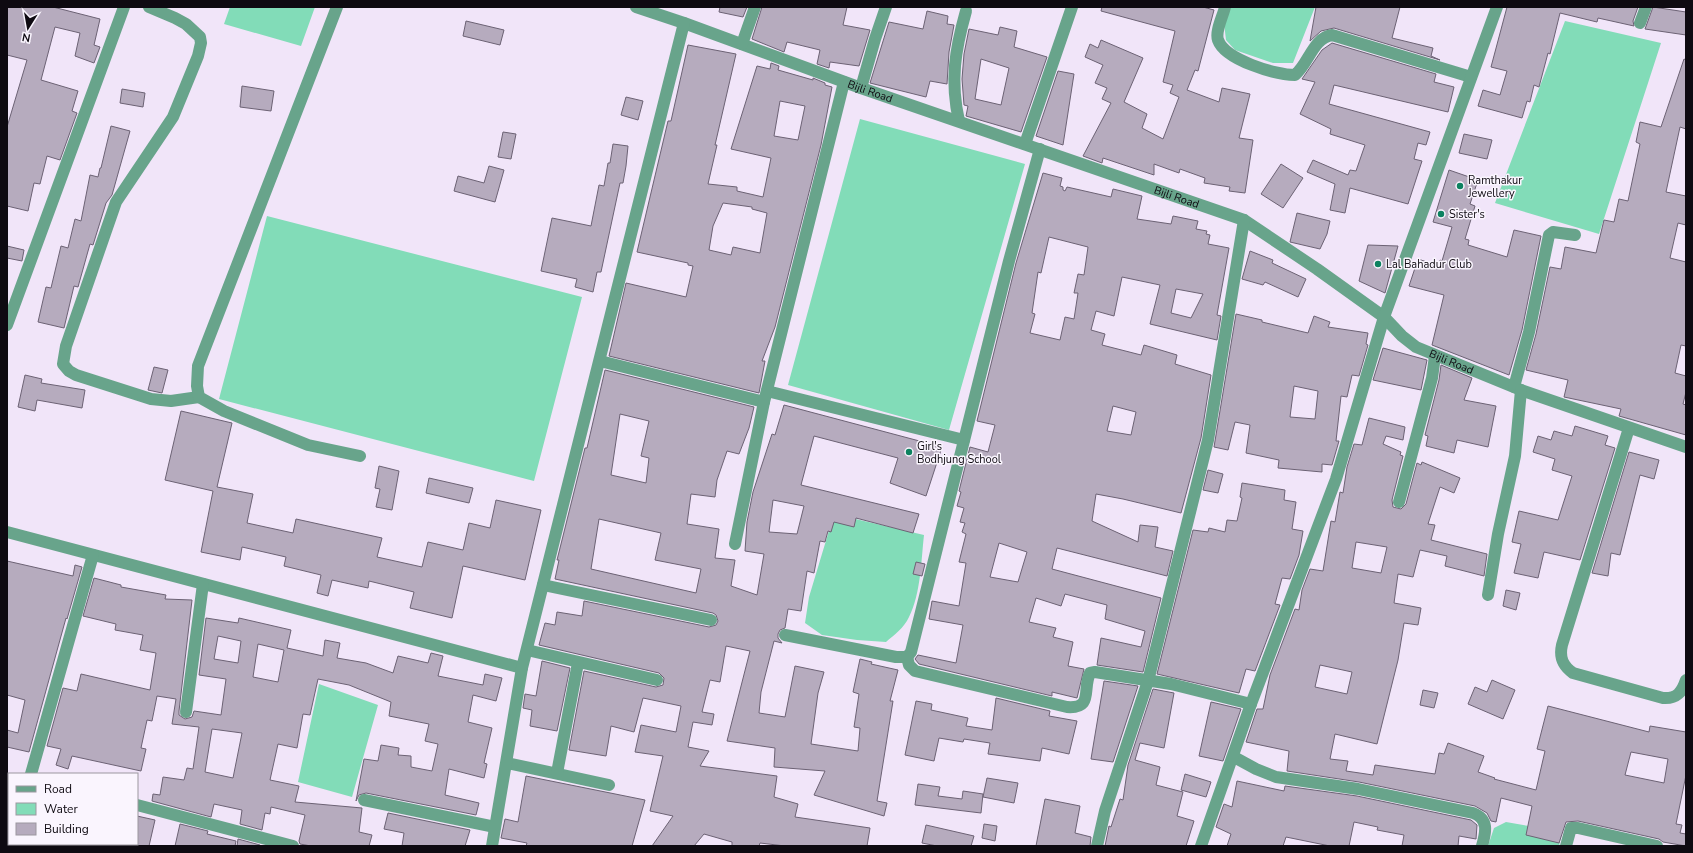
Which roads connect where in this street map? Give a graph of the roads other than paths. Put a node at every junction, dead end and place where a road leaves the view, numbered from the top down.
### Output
1 (124, 7) edge
2 (149, 7) edge
3 (337, 7) edge
4 (636, 7) edge
5 (755, 7) edge
6 (886, 7) edge
7 (1072, 7) edge
8 (1225, 7) edge
9 (1497, 7) edge
10 (1646, 7) edge
11 (966, 11) dead end
12 (684, 23) junction
13 (1640, 24) dead end
14 (742, 44) junction
15 (1471, 77) junction
16 (844, 82) junction
17 (861, 88) junction
18 (958, 121) junction
19 (1025, 144) junction
20 (1040, 148) junction
21 (1244, 220) junction
22 (1575, 235) dead end
23 (1384, 316) junction
24 (7, 325) edge
25 (1436, 356) junction
26 (600, 361) junction
27 (1517, 389) junction
28 (766, 396) junction
29 (199, 397) junction
30 (1629, 428) junction
31 (964, 440) junction
32 (1686, 447) edge
33 (360, 456) dead end
34 (1399, 502) dead end
35 (7, 532) edge
36 (735, 544) dead end
37 (93, 555) junction
38 (203, 584) junction
39 (543, 584) junction
40 (1488, 595) dead end
41 (711, 620) dead end
42 (786, 636) dead end
43 (527, 650) junction
44 (907, 657) junction
45 (578, 663) junction
46 (522, 668) junction
47 (657, 680) dead end
48 (1686, 680) edge
49 (1148, 681) junction
50 (1251, 704) junction
51 (186, 712) dead end
52 (1234, 757) junction
53 (508, 763) junction
54 (31, 773) edge
55 (557, 773) junction
56 (609, 785) dead end
57 (364, 800) dead end
58 (138, 805) edge
59 (495, 827) junction
60 (294, 846) edge
61 (492, 846) edge
62 (1097, 846) edge
63 (1201, 846) edge
64 (1482, 846) edge
65 (1566, 846) edge
66 (1657, 846) edge

1 - 24 street
2 - 29 street
3 - 29 street
4 - 12 street, Bijli Road
5 - 14 street
6 - 17 street
7 - 19 street
8 - 15 street
9 - 15 street
10 - 13 street
11 - 18 street
12 - 14 street, Bijli Road
12 - 26 street
14 - 16 street, Bijli Road
15 - 23 street
16 - 17 street, Bijli Road
16 - 28 street
17 - 18 street, Bijli Road
18 - 19 street, Bijli Road
19 - 20 street, Bijli Road
20 - 21 street, Bijli Road
20 - 31 street
21 - 23 street, Bijli Road
21 - 49 street
22 - 27 street
23 - 25 street, Bijli Road
23 - 50 street
25 - 27 street, Bijli Road
25 - 34 street
26 - 28 street
26 - 39 street
27 - 30 street, Bijli Road
27 - 40 street
28 - 31 street
28 - 36 street
29 - 33 street
30 - 32 street, Bijli Road
30 - 48 street
31 - 44 street
35 - 37 street
37 - 38 street
37 - 54 street
38 - 46 street
38 - 51 street
39 - 41 street
39 - 43 street
42 - 44 street
43 - 45 street
43 - 46 street
44 - 49 street
45 - 47 street
45 - 55 street
46 - 53 street
49 - 50 street
49 - 62 street
50 - 52 street
52 - 63 street
52 - 64 street
53 - 55 street
53 - 59 street
55 - 56 street
57 - 59 street
58 - 60 street
59 - 61 street
65 - 66 street

